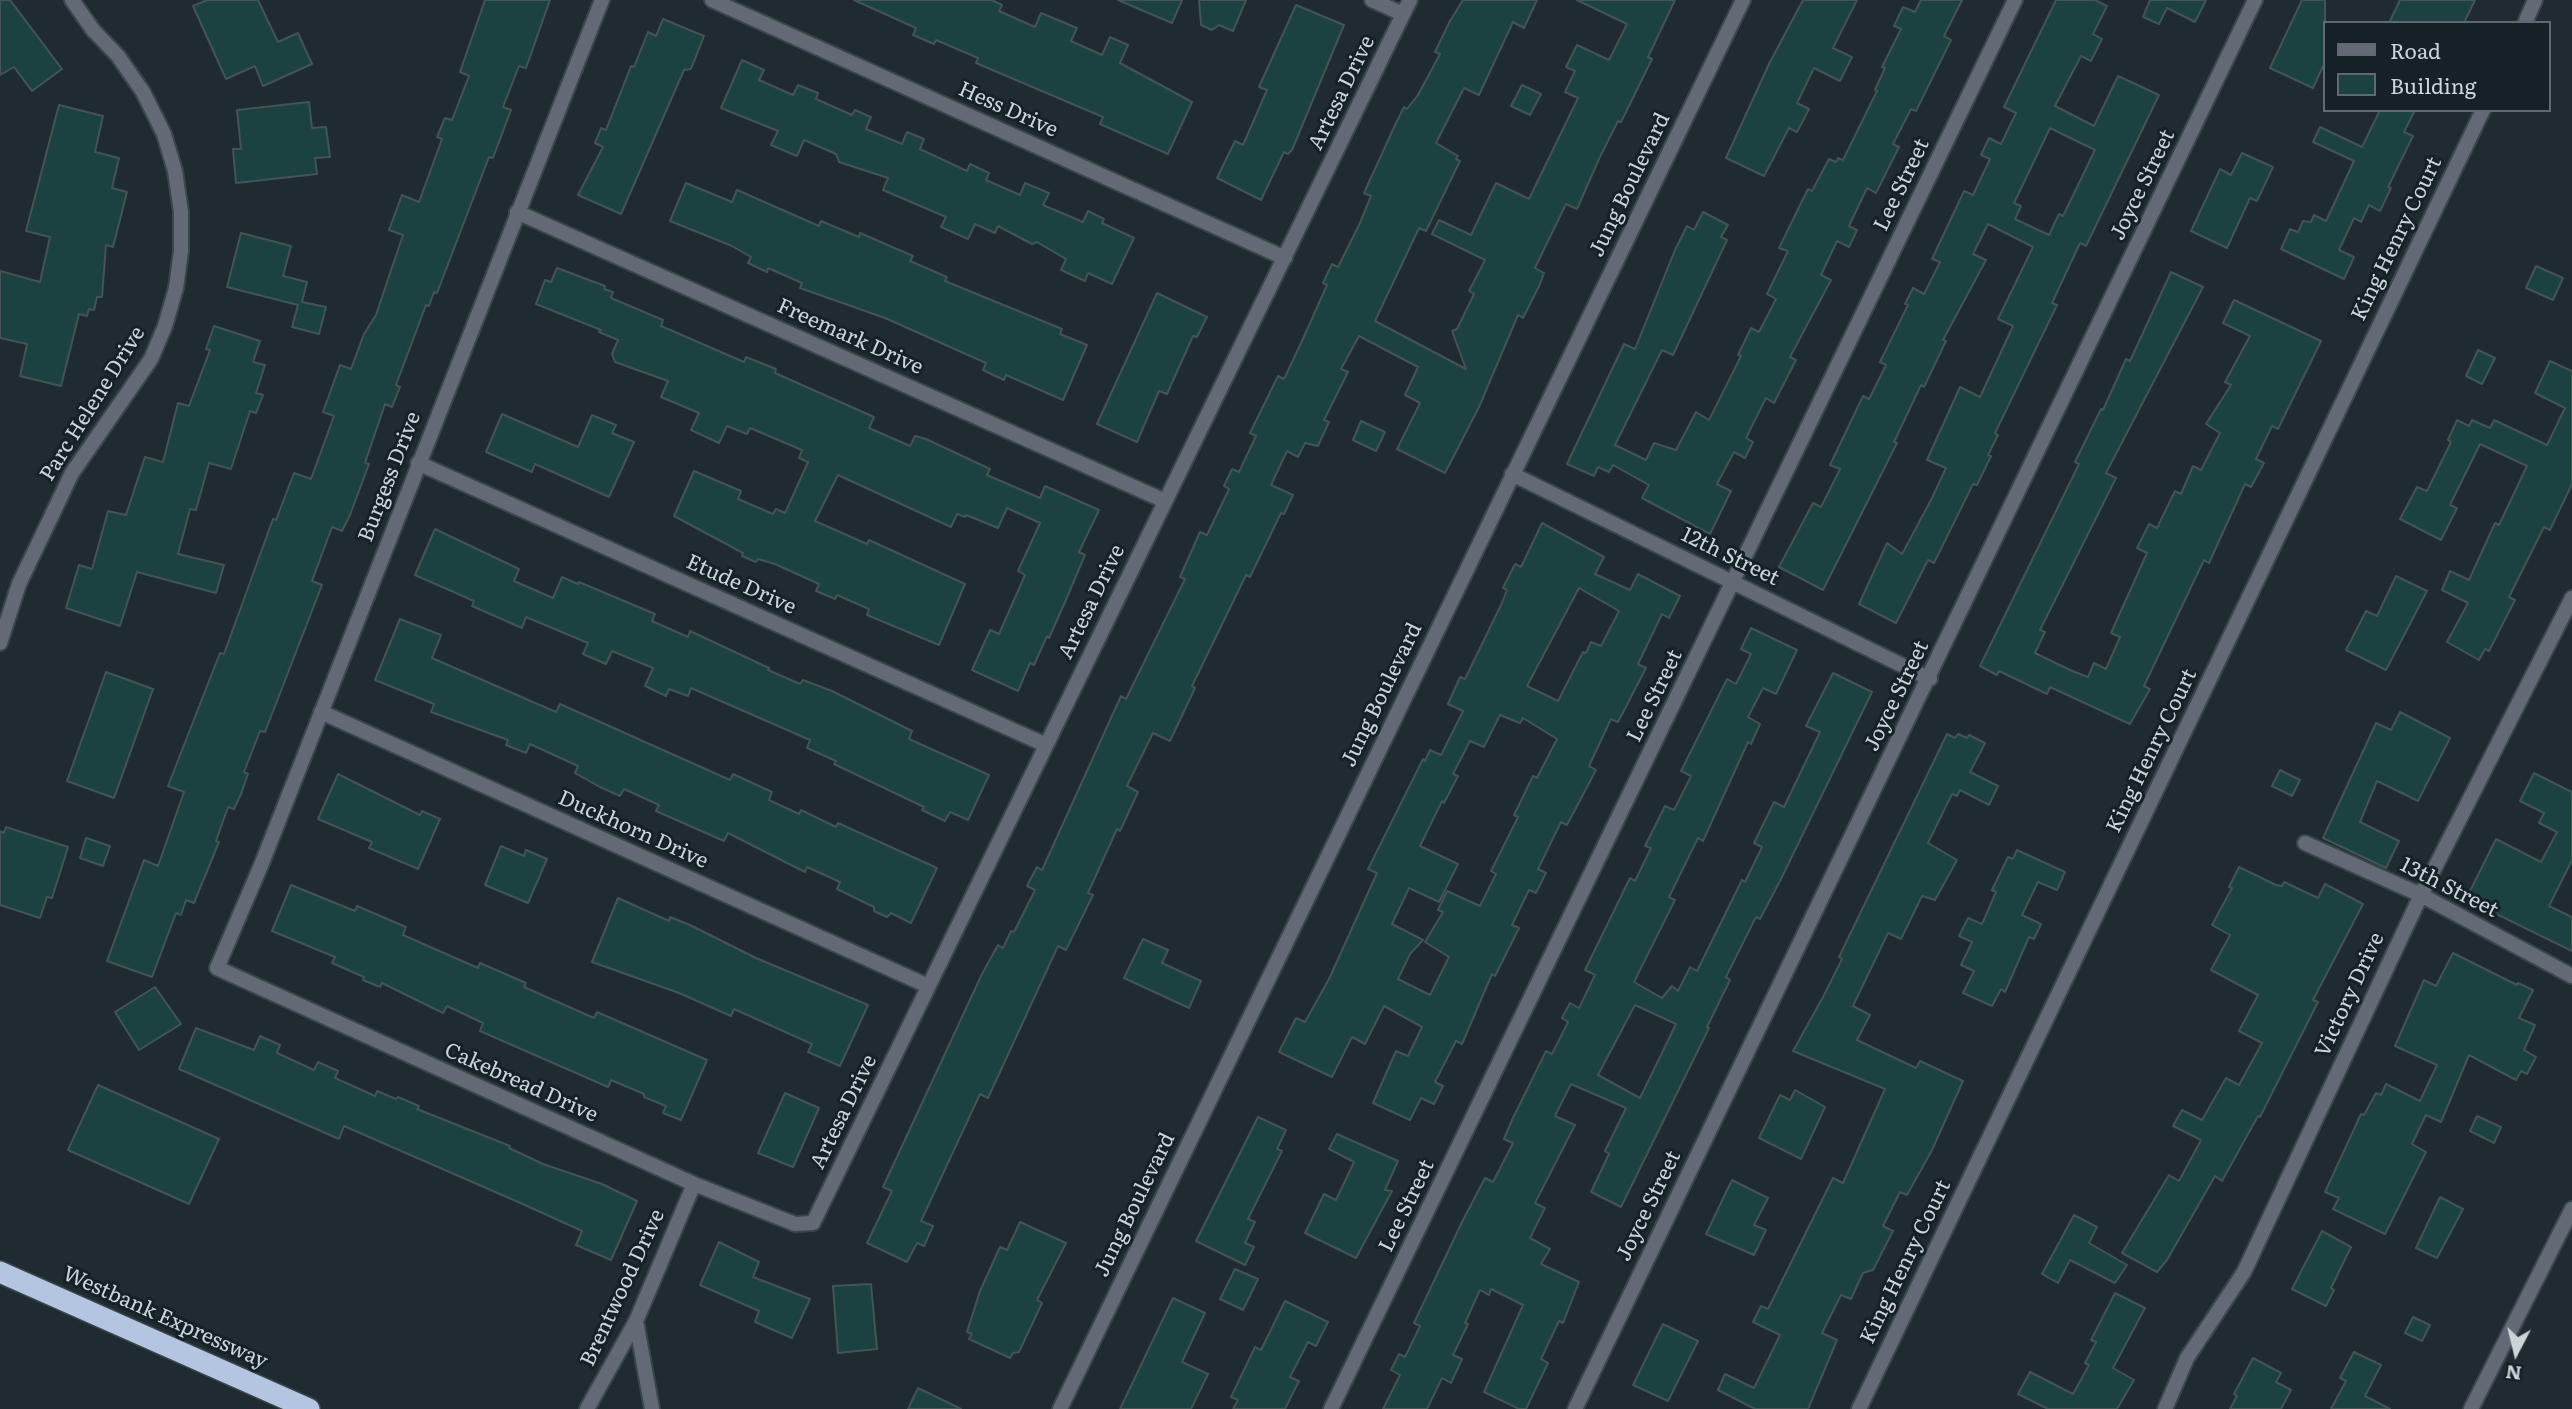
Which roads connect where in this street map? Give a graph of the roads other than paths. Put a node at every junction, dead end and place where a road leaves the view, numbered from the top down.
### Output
1 (72, 0) edge
2 (602, 0) edge
3 (712, 0) edge
4 (1372, 0) edge
5 (1410, 0) edge
6 (1743, 0) edge
7 (2015, 0) edge
8 (2255, 0) edge
9 (2535, 0) edge
10 (1403, 14) junction
11 (2526, 21) edge
12 (2482, 112) edge
13 (517, 212) junction
14 (1286, 258) junction
15 (418, 463) junction
16 (1511, 474) junction
17 (1165, 501) junction
18 (1733, 582) junction
19 (2572, 598) edge
20 (0, 643) edge
21 (1930, 679) junction
22 (321, 712) junction
23 (1045, 746) junction
24 (2305, 843) dead end
25 (2421, 895) junction
26 (217, 968) joint
27 (2572, 976) edge
28 (928, 986) junction
29 (694, 1184) junction
30 (2572, 1209) edge
31 (813, 1223) joint
32 (0, 1272) edge
33 (636, 1321) junction
34 (309, 1409) edge
35 (587, 1409) edge
36 (652, 1409) edge
37 (1060, 1409) edge
38 (1331, 1409) edge
39 (1575, 1409) edge
40 (1859, 1409) edge
41 (2165, 1409) edge
42 (2471, 1409) edge

1 - 20 street, Parc Helene Drive
2 - 13 street, Burgess Drive
3 - 14 street, Hess Drive
4 - 10 street
5 - 10 street, Artesa Drive
6 - 16 street, Jung Boulevard
7 - 18 street, Lee Street
8 - 21 street, Joyce Street
9 - 11 street
10 - 14 street, Artesa Drive
12 - 40 street, King Henry Court
13 - 15 street, Burgess Drive
13 - 17 street, Freemark Drive
14 - 17 street, Artesa Drive
15 - 22 street, Burgess Drive
15 - 23 street, Etude Drive
16 - 18 street, 12th Street
16 - 37 street, Jung Boulevard
17 - 23 street, Artesa Drive
18 - 21 street, 12th Street
18 - 38 street, Lee Street
19 - 25 street, Victory Drive
21 - 39 street, Joyce Street
22 - 26 street, Burgess Drive
22 - 28 street, Duckhorn Drive
23 - 28 street, Artesa Drive
24 - 25 street, 13th Street
25 - 27 street, 13th Street
25 - 41 street, Victory Drive
26 - 29 street, Cakebread Drive
28 - 31 street, Artesa Drive
29 - 31 street, Cakebread Drive
29 - 33 street, Brentwood Drive
30 - 42 street
32 - 34 highway, Westbank Expressway
33 - 35 street, Brentwood Drive
33 - 36 street

